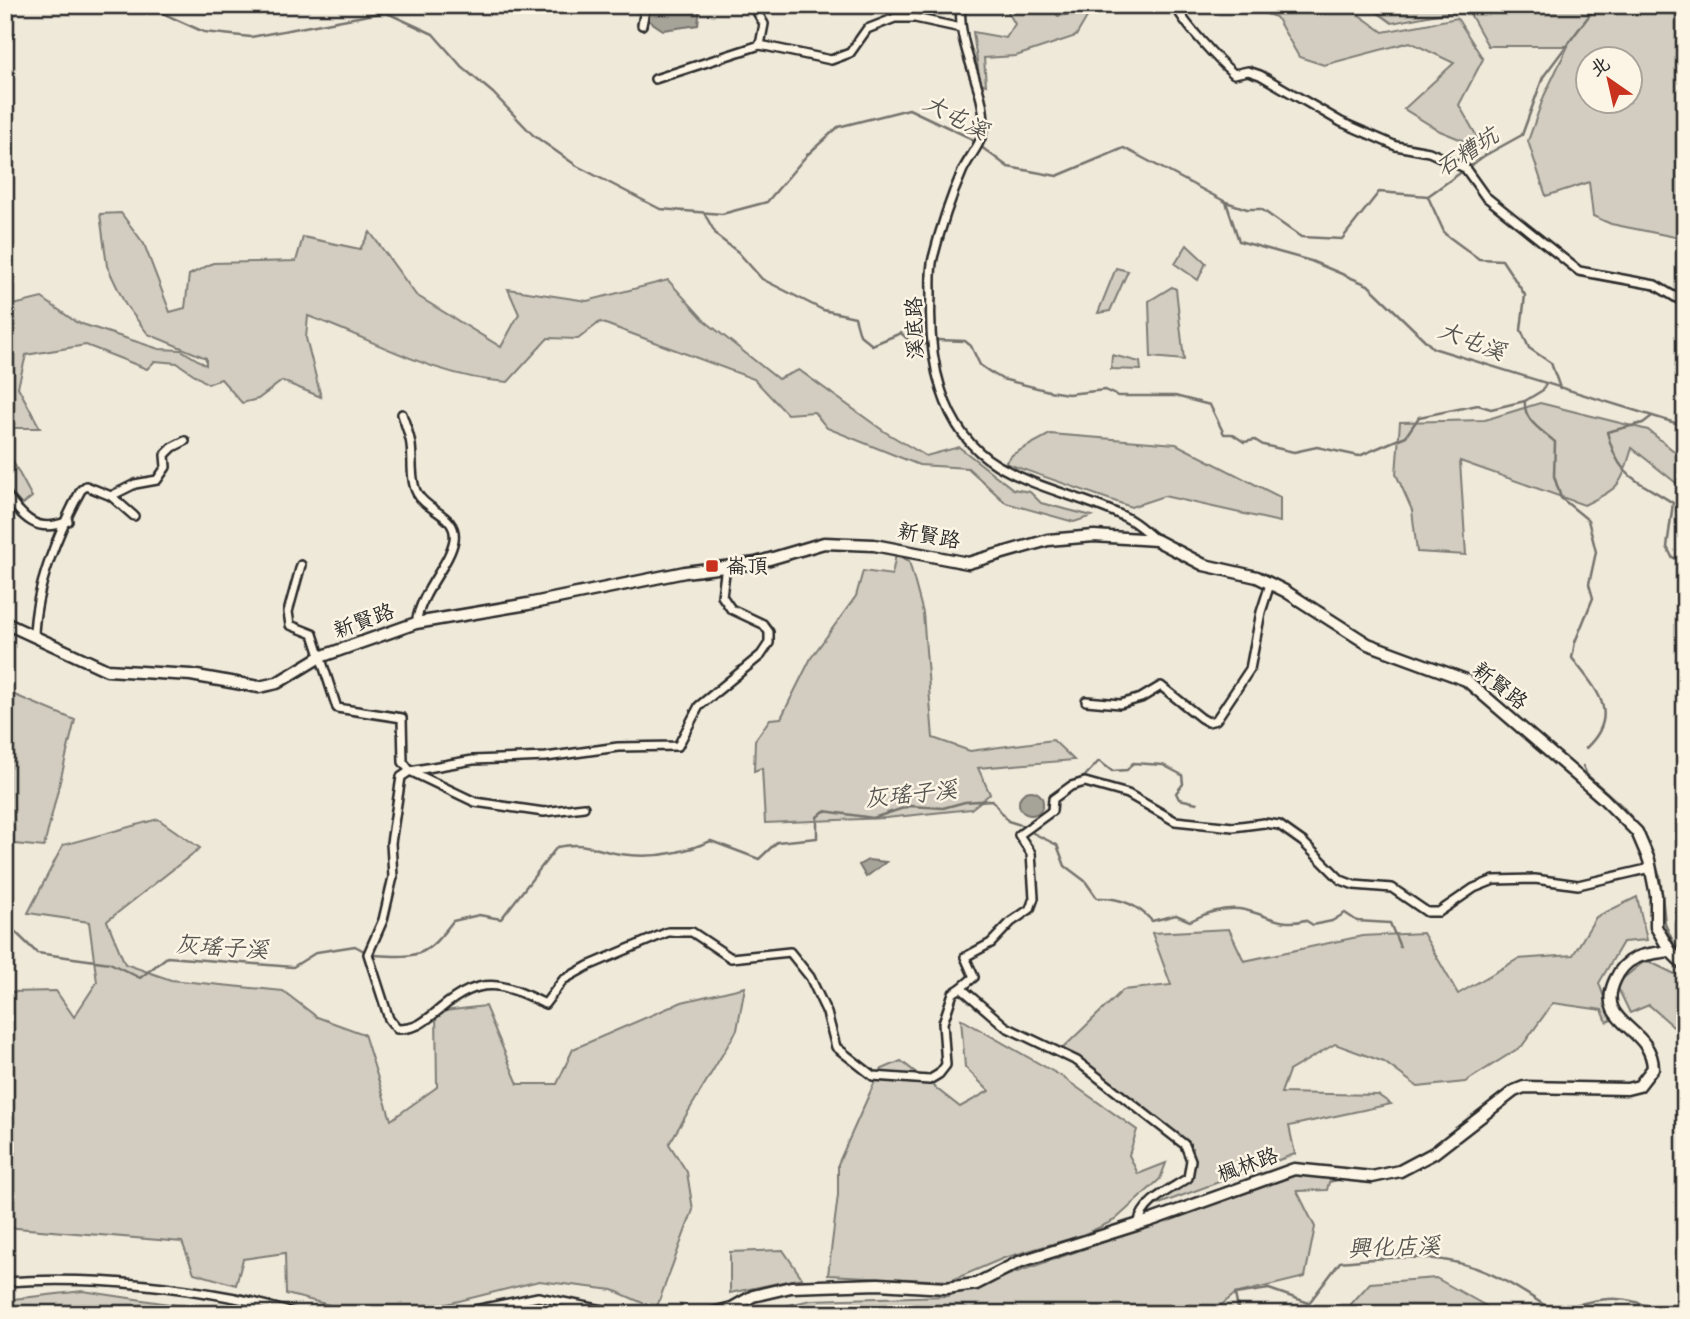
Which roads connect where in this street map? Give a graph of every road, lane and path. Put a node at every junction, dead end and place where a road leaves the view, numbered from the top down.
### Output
1 (646, 5) edge
2 (753, 5) edge
3 (961, 5) edge
4 (1176, 5) edge
5 (642, 25) dead end
6 (961, 28) junction
7 (760, 45) junction
8 (655, 79) dead end
9 (1685, 303) edge
10 (402, 414) dead end
11 (185, 442) dead end
12 (5, 494) edge
13 (111, 496) junction
14 (134, 516) dead end
15 (68, 521) junction
16 (1156, 540) junction
17 (301, 565) dead end
18 (726, 566) junction
19 (1270, 584) junction
20 (5, 623) edge
21 (416, 623) junction
22 (34, 636) junction
23 (320, 657) junction
24 (1086, 701) dead end
25 (410, 771) junction
26 (584, 807) dead end
27 (1651, 868) junction
28 (1670, 951) junction
29 (1685, 966) edge
30 (961, 988) junction
31 (1138, 1224) junction
32 (5, 1282) edge
33 (297, 1314) edge
34 (455, 1314) edge
35 (623, 1314) edge
36 (709, 1314) edge

1 - 5 street
2 - 7 street
3 - 6 street, 溪底路
4 - 9 street
6 - 7 street
6 - 16 street, 溪底路
7 - 8 street
10 - 21 street
11 - 13 street
12 - 15 street
13 - 14 street
13 - 15 street
15 - 22 street
16 - 18 street, 新賢路
16 - 19 street, 新賢路
17 - 23 street
18 - 21 street, 新賢路
18 - 25 street
19 - 24 street
19 - 27 street, 新賢路
20 - 22 street, 新賢路
21 - 23 street, 新賢路
22 - 23 street, 新賢路
23 - 25 street
25 - 26 street
25 - 30 street
27 - 28 street, 新賢路
27 - 30 street
28 - 29 street, 新賢路
28 - 31 street, 楓林路
30 - 31 street
31 - 36 street, 楓林路
32 - 33 street
34 - 35 street

